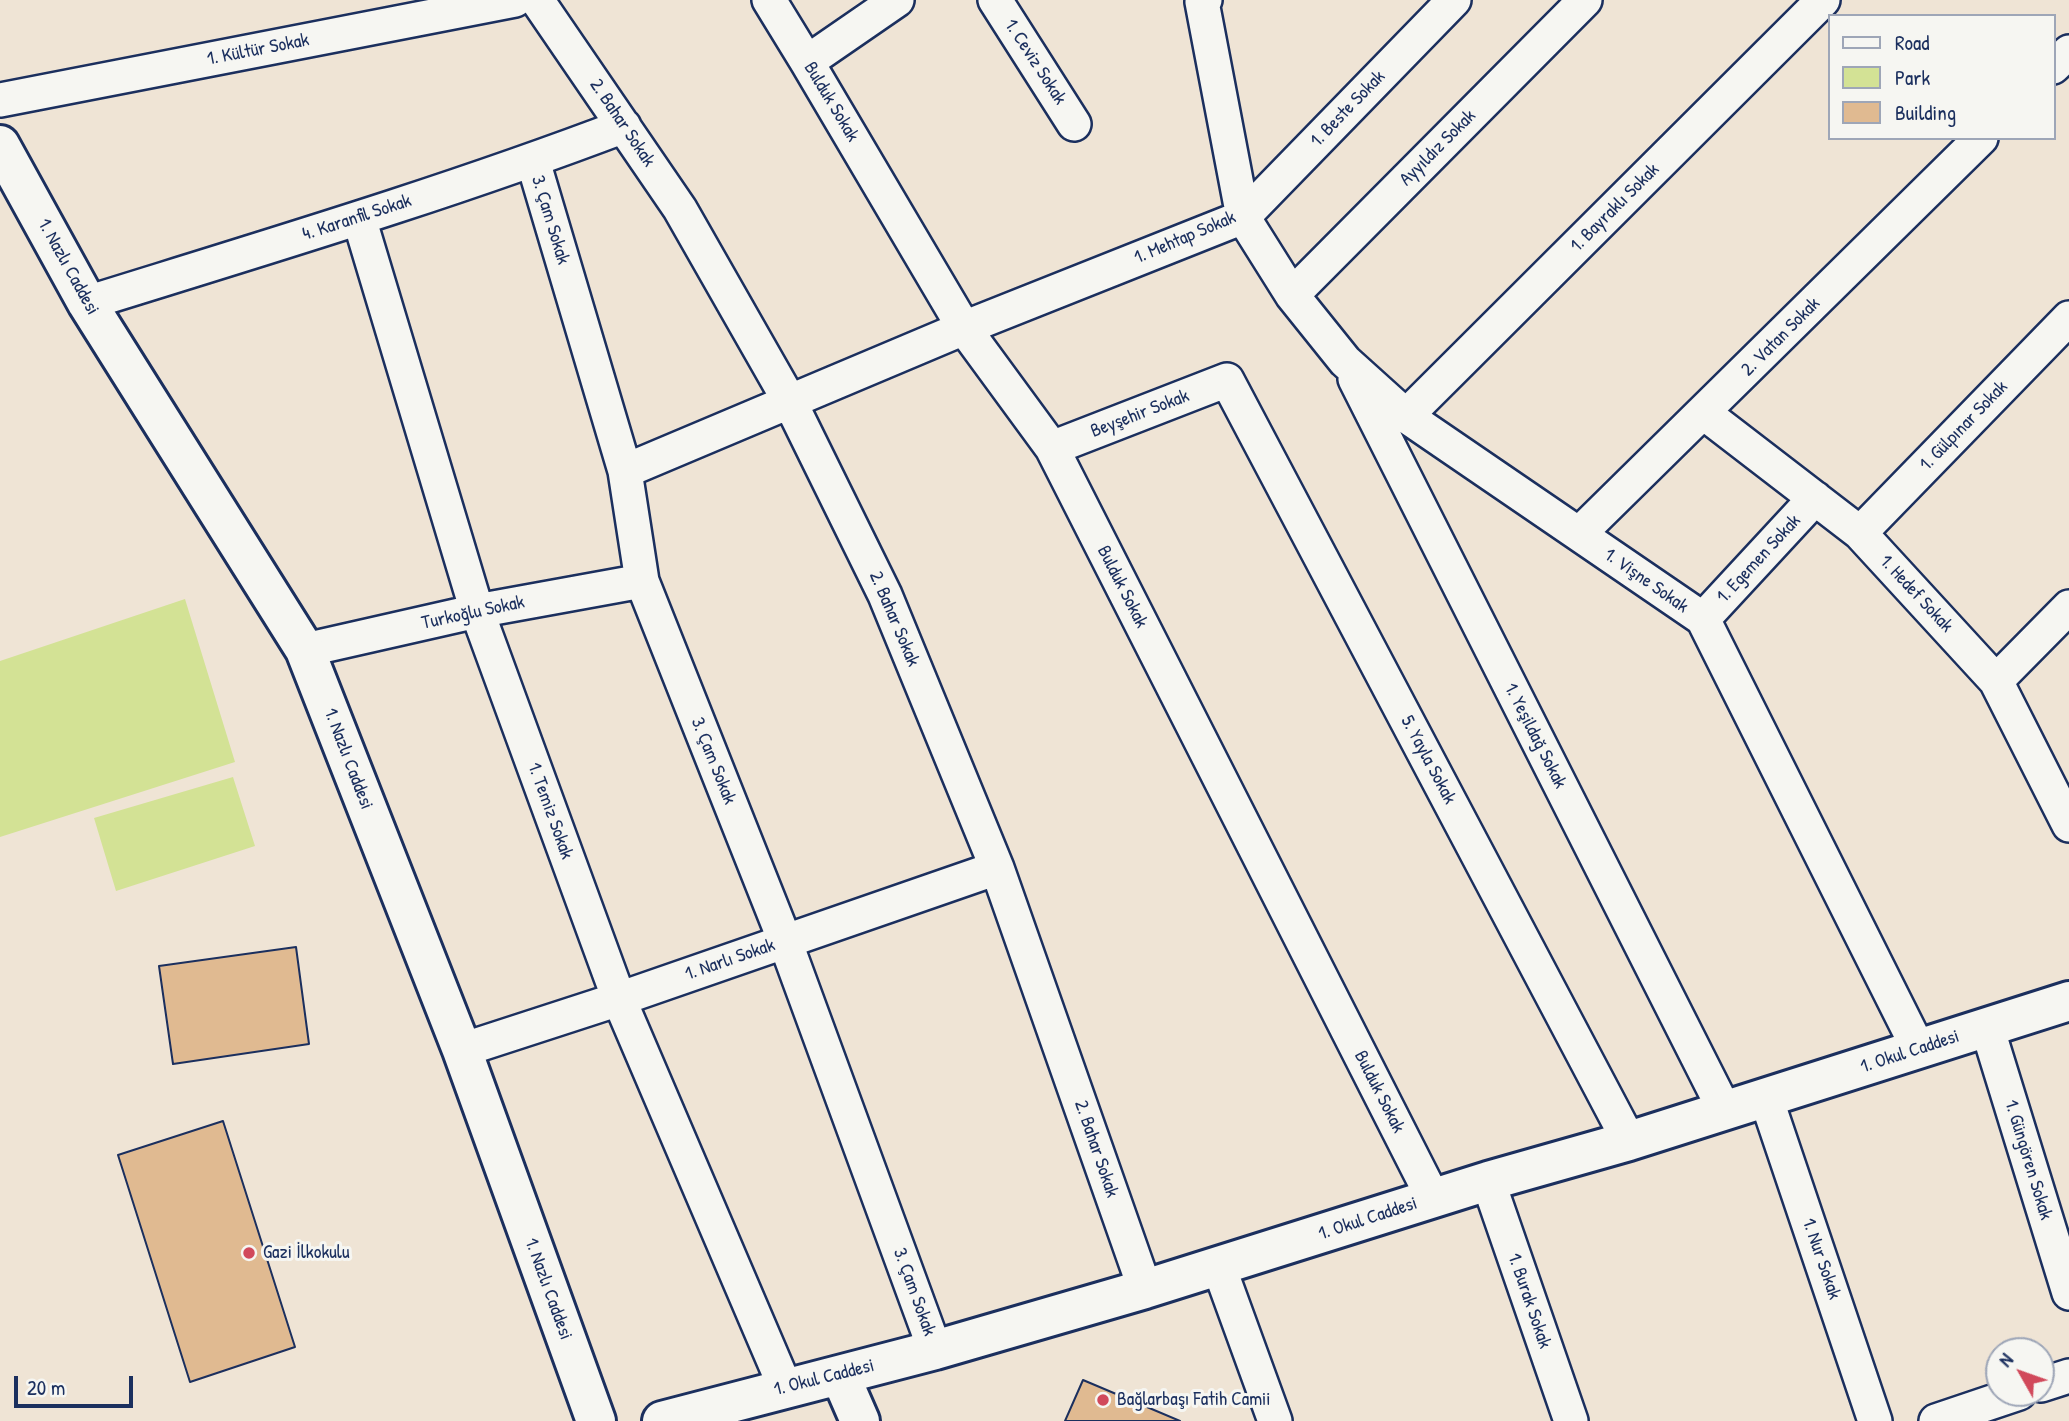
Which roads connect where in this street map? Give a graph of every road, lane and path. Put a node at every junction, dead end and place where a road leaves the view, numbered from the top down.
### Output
1 (515, 0) edge
2 (537, 0) edge
3 (769, 0) edge
4 (897, 0) edge
5 (995, 0) edge
6 (1205, 0) edge
7 (1454, 0) edge
8 (1585, 0) edge
9 (1824, 0) edge
10 (2069, 52) edge
11 (807, 62) junction
12 (2055, 65) edge
13 (0, 100) edge
14 (1074, 124) dead end
15 (624, 126) junction
16 (1979, 140) edge
17 (0, 145) edge
18 (533, 161) junction
19 (1243, 217) junction
20 (359, 218) junction
21 (1292, 295) junction
22 (87, 303) junction
23 (2069, 318) edge
24 (964, 328) junction
25 (1345, 361) junction
26 (1227, 380) joint
27 (790, 402) junction
28 (1704, 413) junction
29 (1406, 416) junction
30 (1052, 448) junction
31 (625, 471) junction
32 (1815, 498) junction
33 (1860, 533) junction
34 (1579, 534) junction
35 (642, 581) junction
36 (2069, 607) edge
37 (477, 611) junction
38 (1703, 620) junction
39 (305, 649) junction
40 (1996, 681) junction
41 (2069, 825) edge
42 (997, 868) junction
43 (785, 941) junction
44 (619, 999) junction
45 (2069, 1001) edge
46 (1987, 1027) junction
47 (462, 1050) junction
48 (1919, 1050) junction
49 (1766, 1098) junction
50 (1725, 1111) junction
51 (1629, 1141) junction
52 (1488, 1181) junction
53 (1433, 1198) junction
54 (1219, 1267) junction
55 (1145, 1289) junction
56 (2069, 1293) edge
57 (935, 1350) junction
58 (840, 1375) junction
59 (785, 1387) junction
60 (1985, 1404) edge
61 (731, 1412) edge
62 (596, 1421) edge
63 (662, 1421) edge
64 (860, 1421) edge
65 (1275, 1421) edge
66 (1571, 1421) edge
67 (1875, 1421) edge
68 (1936, 1421) edge

1 - 13 street, 1. Kültür Sokak
2 - 15 street, 2. Bahar Sokak
3 - 11 street, Bulduk Sokak
4 - 11 street
5 - 14 street, 1. Ceviz Sokak
6 - 19 street, 1. Mehtap Sokak
7 - 19 street, 1. Beste Sokak
8 - 21 street, Ayyıldız Sokak
9 - 29 street, 1. Bayraklı Sokak
10 - 12 street
11 - 24 street, Bulduk Sokak
15 - 18 street, 4. Karanfil Sokak
15 - 27 street, 2. Bahar Sokak
16 - 28 street, 2. Vatan Sokak
17 - 22 street, 1. Nazlı Caddesi
18 - 20 street, 4. Karanfil Sokak
18 - 31 street, 3. Çam Sokak
19 - 21 street, 1. Vişne Sokak
19 - 24 street, 1. Mehtap Sokak
20 - 22 street, 4. Karanfil Sokak
20 - 37 street, 1. Temiz Sokak
21 - 25 street, 1. Vişne Sokak
22 - 39 street, 1. Nazlı Caddesi
23 - 33 street, 1. Gülpınar Sokak
24 - 27 street, 1. Mehtap Sokak
24 - 30 street, Bulduk Sokak
25 - 29 street, 1. Vişne Sokak
25 - 50 street, 1. Yeşildağ Sokak
26 - 30 street, Beyşehir Sokak
26 - 51 street, 5. Yayla Sokak
27 - 31 street, 1. Mehtap Sokak
27 - 42 street, 2. Bahar Sokak
28 - 32 street, 1. Hedef Sokak
28 - 34 street, 2. Vatan Sokak
29 - 34 street, 1. Vişne Sokak
30 - 53 street, Bulduk Sokak
31 - 35 street, 3. Çam Sokak
32 - 33 street, 1. Hedef Sokak
32 - 38 street, 1. Egemen Sokak
33 - 40 street, 1. Hedef Sokak
34 - 38 street, 1. Vişne Sokak
35 - 37 street, Turkoğlu Sokak
35 - 43 street, 3. Çam Sokak
36 - 40 street
37 - 39 street, Turkoğlu Sokak
37 - 44 street, 1. Temiz Sokak
38 - 48 street, 1. Vişne Sokak
39 - 47 street, 1. Nazlı Caddesi
40 - 41 street, 1. Hedef Sokak
42 - 43 street, 1. Narlı Sokak
42 - 55 street, 2. Bahar Sokak
43 - 44 street, 1. Narlı Sokak
43 - 57 street, 3. Çam Sokak
44 - 47 street, 1. Narlı Sokak
44 - 59 street, 1. Temiz Sokak
45 - 46 street, 1. Okul Caddesi
46 - 48 street, 1. Okul Caddesi
46 - 56 street, 1. Güngören Sokak
47 - 62 street, 1. Nazlı Caddesi
48 - 49 street, 1. Okul Caddesi
49 - 50 street, 1. Okul Caddesi
49 - 67 street, 1. Nur Sokak
50 - 51 street, 1. Okul Caddesi
51 - 52 street, 1. Okul Caddesi
52 - 53 street, 1. Okul Caddesi
52 - 66 street, 1. Burak Sokak
53 - 54 street, 1. Okul Caddesi
54 - 55 street, 1. Okul Caddesi
54 - 65 street
55 - 57 street, 1. Okul Caddesi
57 - 58 street, 1. Okul Caddesi
58 - 59 street, 1. Okul Caddesi
58 - 64 street
59 - 61 street, 1. Okul Caddesi
60 - 68 street
61 - 63 street, 1. Okul Caddesi

